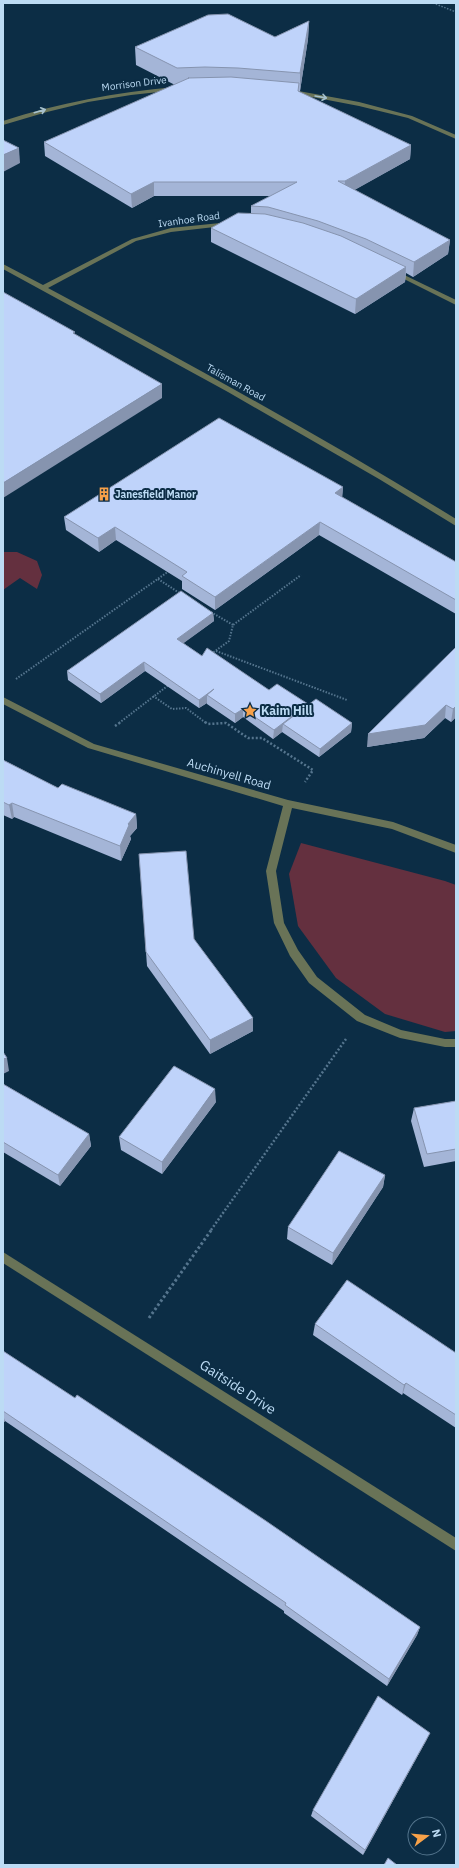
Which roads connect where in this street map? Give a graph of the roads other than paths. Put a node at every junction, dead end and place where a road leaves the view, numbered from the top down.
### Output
1 (182, 88) edge
2 (286, 91) edge
3 (3, 123) edge
4 (456, 137) edge
5 (242, 224) edge
6 (3, 266) edge
7 (385, 268) edge
8 (42, 288) junction
9 (456, 303) edge
10 (456, 523) edge
11 (3, 700) edge
12 (288, 804) junction
13 (456, 849) edge
14 (456, 1043) edge
15 (3, 1257) edge
16 (456, 1545) edge

3 -> 1 street, Morrison Drive
2 -> 4 street
5 - 8 street, Ivanhoe Road
6 - 8 street, Talisman Road
7 - 9 street
8 - 10 street, Talisman Road
11 - 12 street, Auchinyell Road
12 - 13 street, Auchinyell Road
12 - 14 street
15 - 16 street, Gaitside Drive

